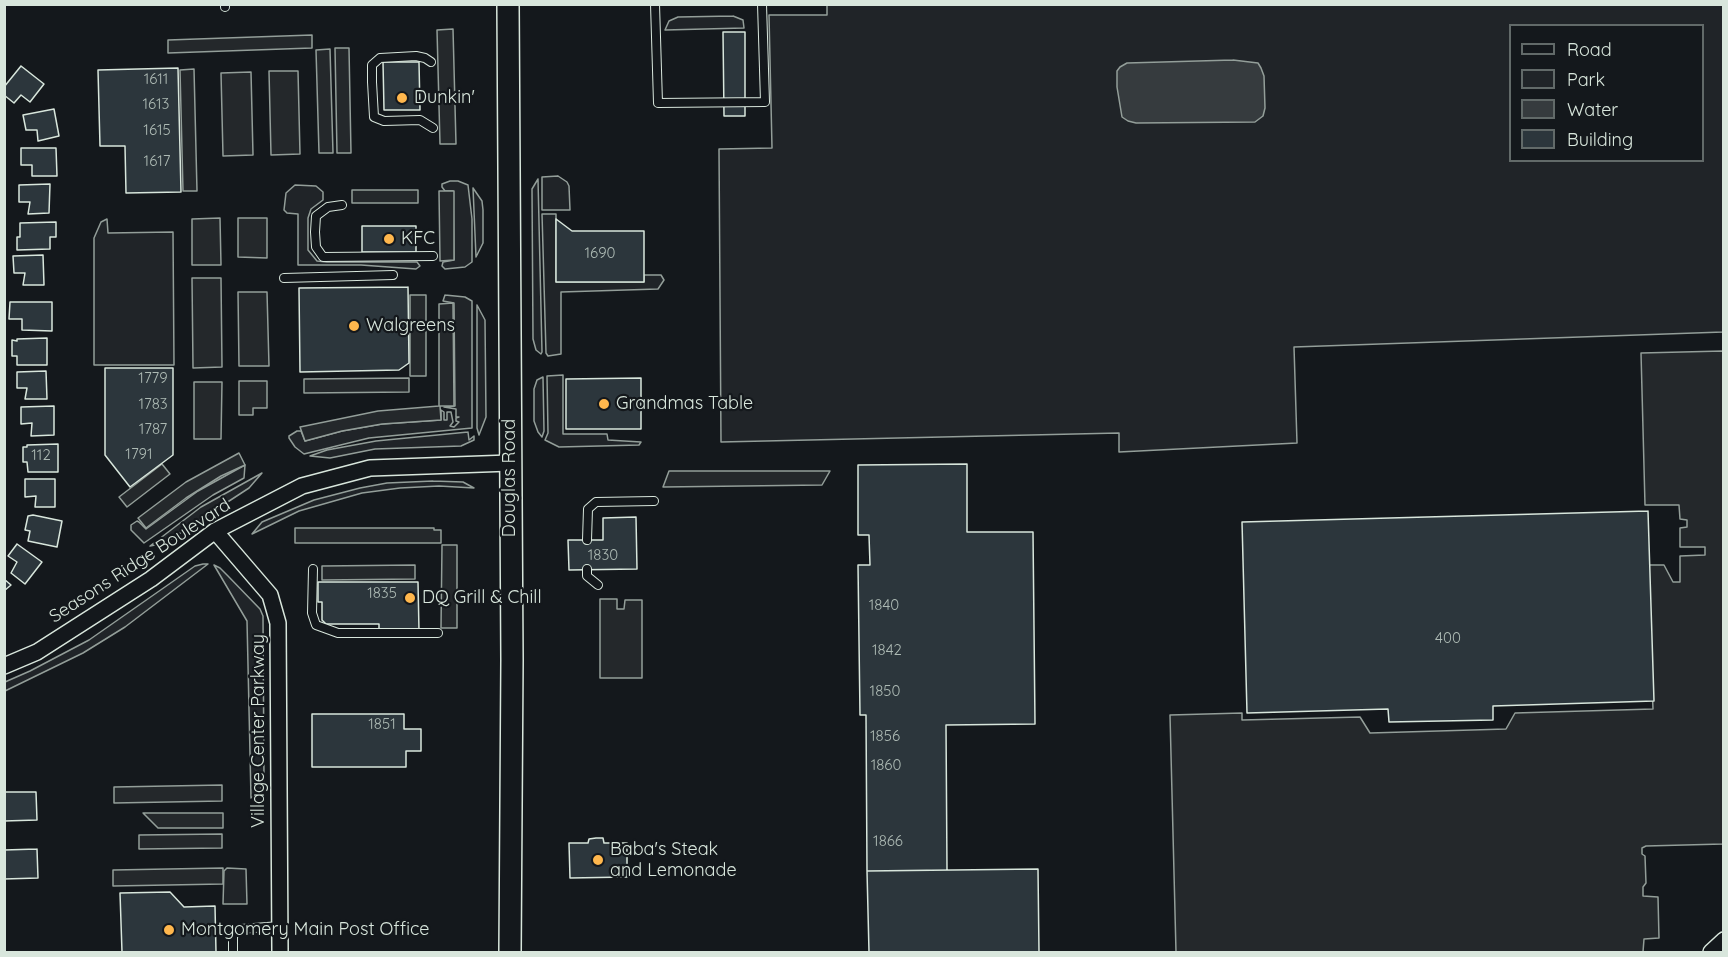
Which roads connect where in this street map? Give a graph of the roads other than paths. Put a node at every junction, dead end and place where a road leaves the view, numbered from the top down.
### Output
1 (508, 4) edge
2 (655, 4) edge
3 (762, 4) edge
4 (431, 62) dead end
5 (433, 128) dead end
6 (342, 205) dead end
7 (433, 255) dead end
8 (393, 274) dead end
9 (284, 278) dead end
10 (510, 463) junction
11 (654, 501) dead end
12 (215, 531) junction
13 (587, 540) dead end
14 (313, 569) dead end
15 (587, 569) dead end
16 (598, 585) dead end
17 (438, 633) dead end
18 (4, 666) edge
19 (280, 926) junction
20 (1724, 939) edge
21 (233, 952) edge
22 (280, 952) edge
23 (510, 952) edge
24 (1711, 952) edge

1 - 10 street, Douglas Road
2 - 3 lane
4 - 5 lane
6 - 7 lane
8 - 9 lane
10 - 12 street, Seasons Ridge Boulevard
10 - 23 street, Douglas Road
11 - 13 lane
12 - 18 street, Seasons Ridge Boulevard
12 - 19 street, Village Center Parkway
14 - 17 lane
15 - 16 lane
19 - 21 lane
19 - 22 street, Village Center Parkway
20 - 24 street

